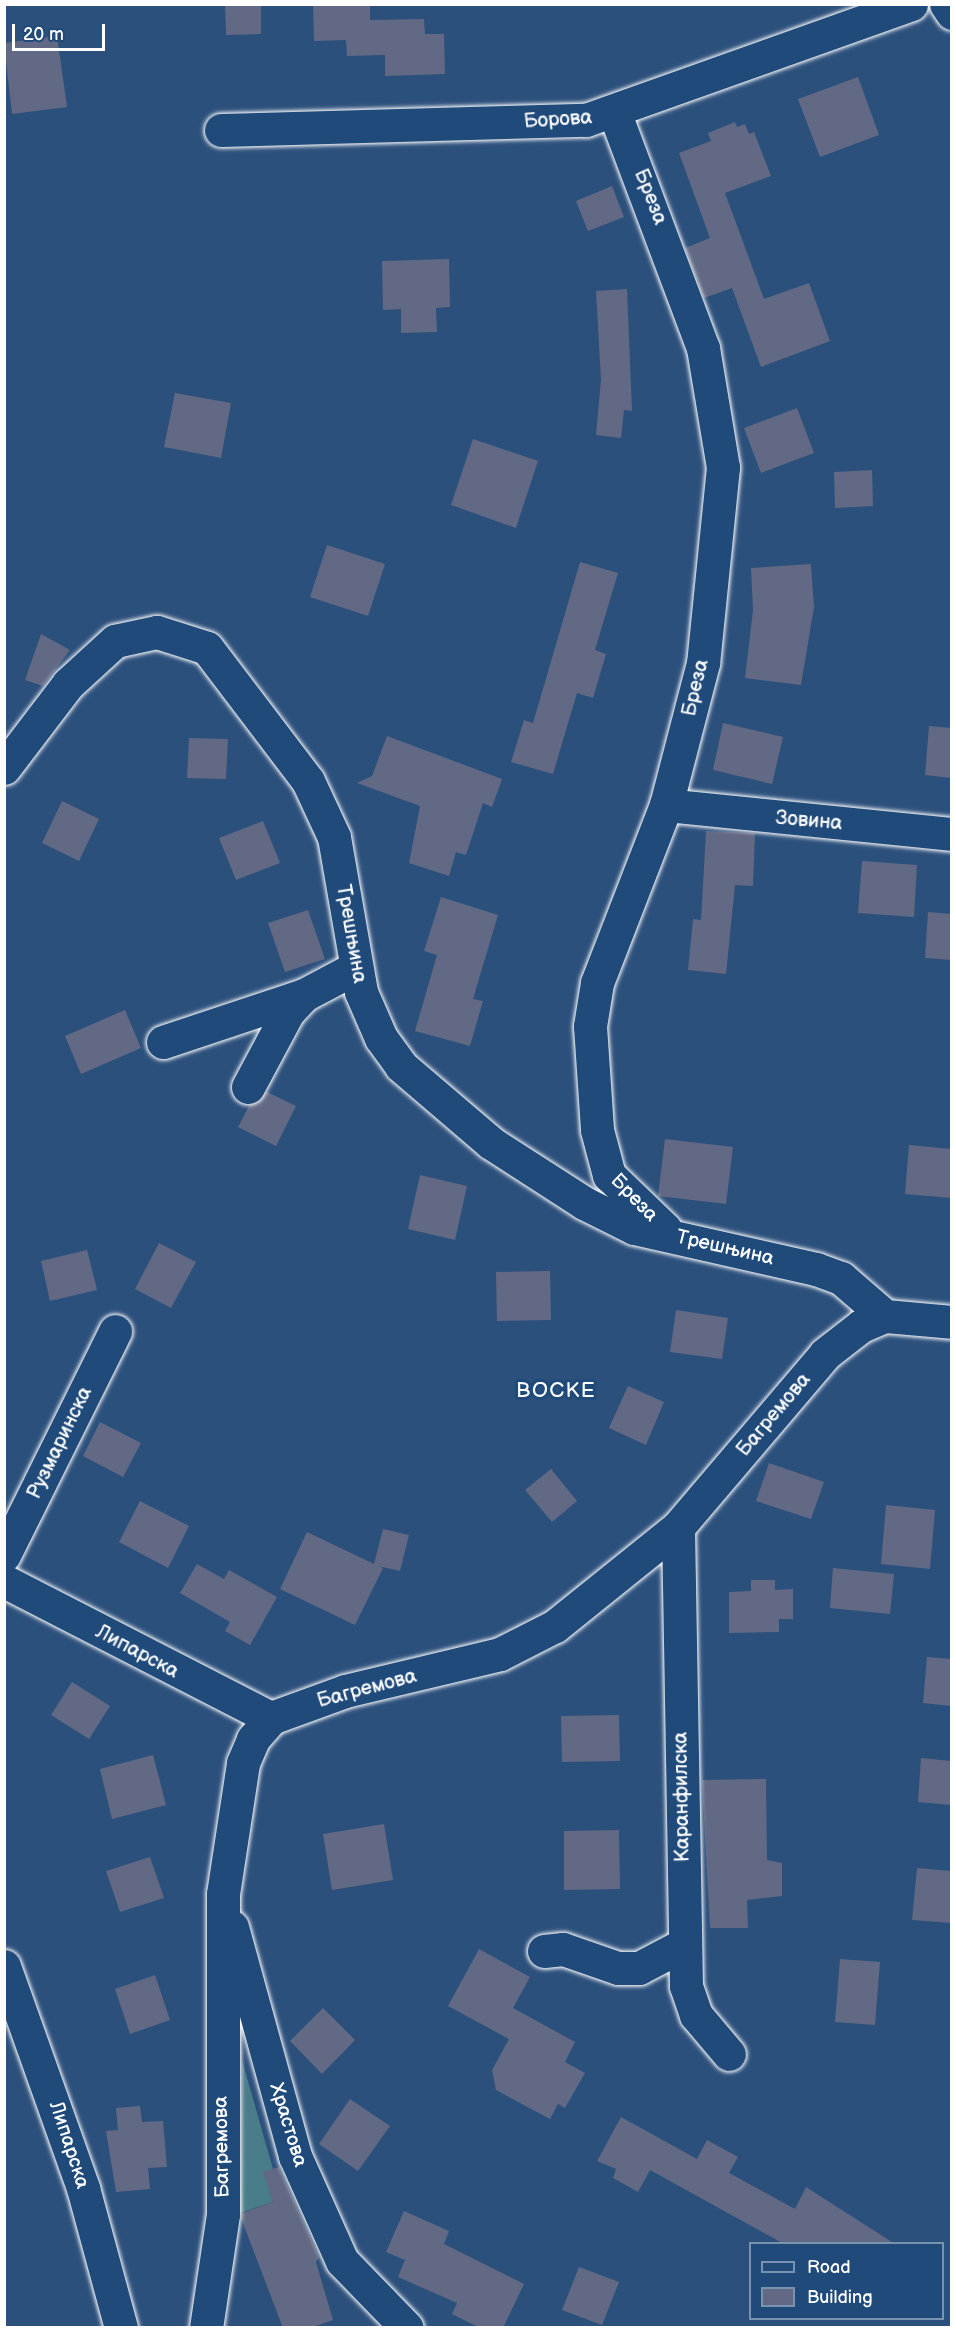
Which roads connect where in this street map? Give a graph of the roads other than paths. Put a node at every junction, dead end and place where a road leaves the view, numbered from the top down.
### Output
1 (911, 4) edge
2 (946, 4) edge
3 (951, 13) edge
4 (615, 114) junction
5 (221, 130) dead end
6 (4, 768) edge
7 (666, 806) junction
8 (951, 834) edge
9 (355, 968) junction
10 (304, 994) junction
11 (163, 1042) dead end
12 (248, 1087) dead end
13 (673, 1236) junction
14 (885, 1316) junction
15 (951, 1322) edge
16 (115, 1331) dead end
17 (678, 1527) junction
18 (4, 1555) edge
19 (4, 1581) edge
20 (272, 1718) junction
21 (223, 1894) junction
22 (685, 1944) junction
23 (544, 1951) dead end
24 (9, 1985) edge
25 (729, 2054) dead end
26 (121, 2328) edge
27 (206, 2328) edge
28 (406, 2328) edge

1 - 4 street, Борова
2 - 3 street
4 - 5 street, Борова
4 - 7 street, Бреза
6 - 9 street, Трешњина
7 - 8 street, Зовина
7 - 13 street, Бреза
9 - 10 street
9 - 13 street, Трешњина
10 - 11 street
10 - 12 street
13 - 14 street, Трешњина
14 - 15 street, Багремова
14 - 17 street, Багремова
16 - 18 street, Рузмаринска
17 - 20 street, Багремова
17 - 22 street, Каранфилска
19 - 20 street, Липарска
20 - 21 street, Багремова
21 - 27 street, Багремова
21 - 28 street, Храстова
22 - 23 street
22 - 25 street, Каранфилска
24 - 26 street, Липарска

